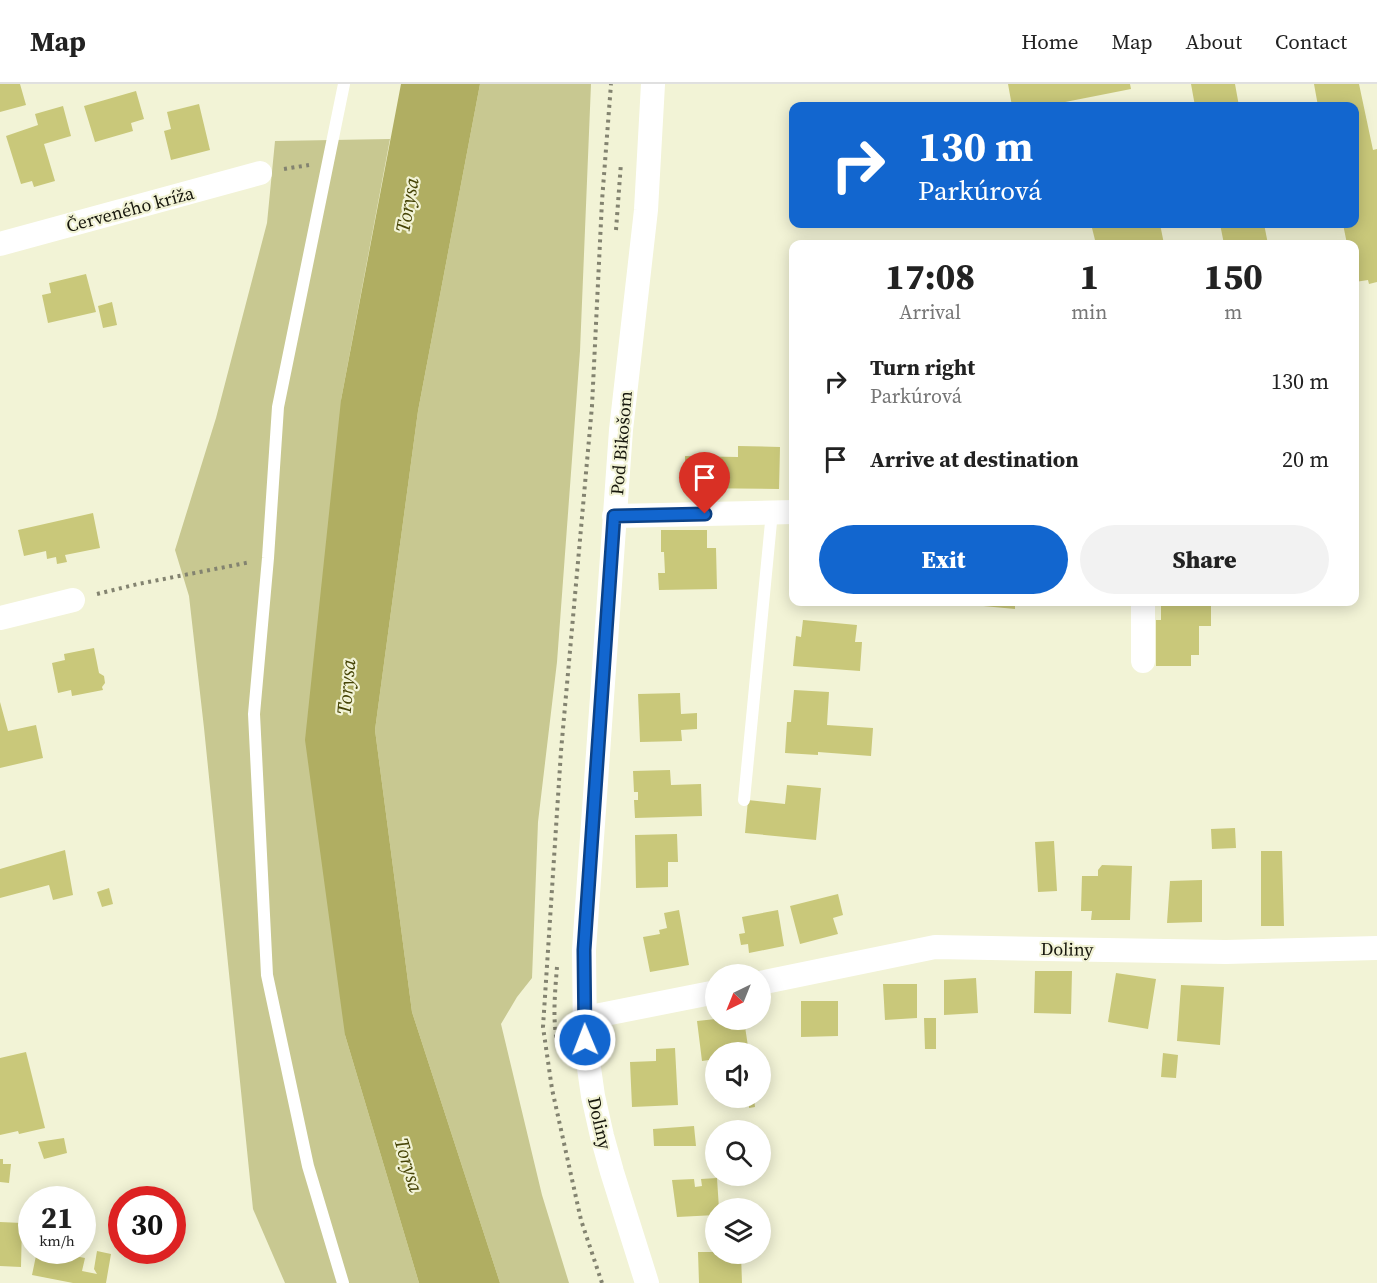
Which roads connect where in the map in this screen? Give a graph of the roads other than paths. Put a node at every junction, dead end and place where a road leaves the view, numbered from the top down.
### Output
1 (344, 84) edge
2 (653, 84) edge
3 (260, 173) road end
4 (0, 244) edge
5 (783, 512) edge
6 (614, 516) junction
7 (73, 600) road end
8 (1143, 606) edge
9 (0, 618) edge
10 (1143, 661) dead end
11 (744, 800) dead end
12 (1377, 948) edge
13 (771, 981) edge
14 (705, 994) edge
15 (585, 1018) junction
16 (343, 1283) edge
17 (647, 1283) edge

1 - 16 lane
2 - 6 street, Pod Bikošom
3 - 4 street, Červeného kríža
5 - 6 street
5 - 11 lane
6 - 15 street, Pod Bikošom
7 - 9 street
8 - 10 street
12 - 13 street, Doliny
14 - 15 street
15 - 17 street, Doliny

